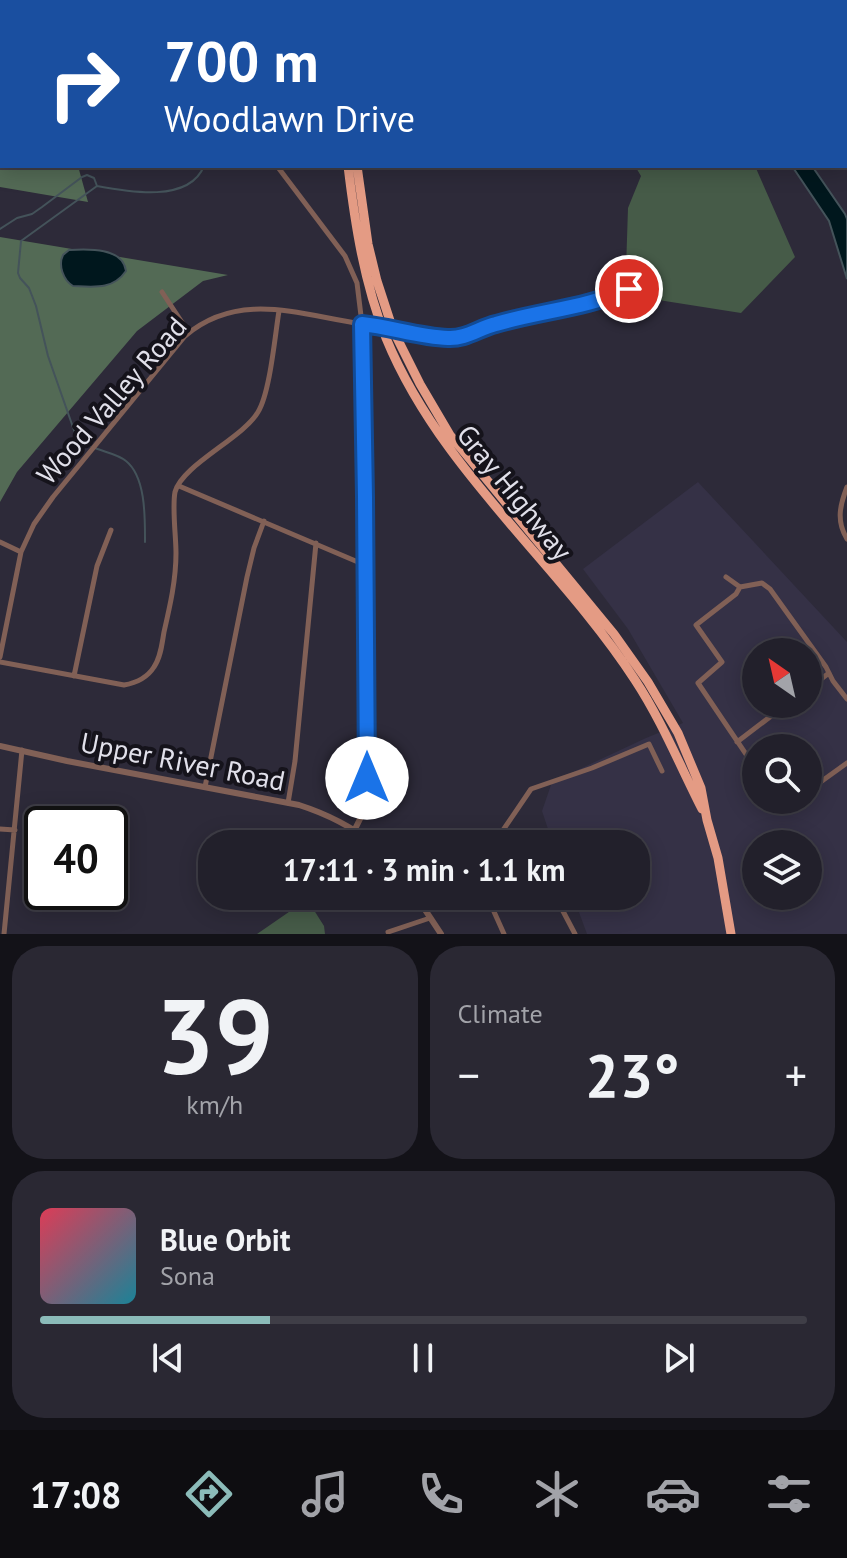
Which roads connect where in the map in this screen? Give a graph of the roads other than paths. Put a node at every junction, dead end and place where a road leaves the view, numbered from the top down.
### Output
1 (279, 168) edge
2 (348, 168) edge
3 (357, 168) edge
4 (629, 289) dead end
5 (162, 292) dead end
6 (279, 311) junction
7 (362, 324) junction
8 (382, 326) junction
9 (393, 330) junction
10 (189, 333) junction
11 (178, 485) junction
12 (847, 487) edge
13 (264, 521) junction
14 (111, 530) dead end
15 (847, 539) edge
16 (0, 542) edge
17 (316, 543) junction
18 (21, 552) junction
19 (365, 565) junction
20 (726, 577) dead end
21 (740, 587) junction
22 (0, 659) edge
23 (829, 673) junction
24 (74, 676) junction
25 (822, 678) edge
26 (847, 699) edge
27 (769, 718) edge
28 (737, 742) junction
29 (0, 746) edge
30 (742, 749) edge
31 (22, 750) junction
32 (847, 763) edge
33 (662, 771) dead end
34 (822, 781) edge
35 (205, 787) junction
36 (288, 803) junction
37 (707, 820) junction
38 (0, 829) edge
39 (355, 829) joint
40 (15, 830) junction
41 (503, 830) edge
42 (425, 910) edge
43 (493, 910) edge
44 (562, 910) edge
45 (430, 918) junction
46 (388, 932) dead end
47 (4, 934) edge
48 (441, 934) edge
49 (504, 934) edge
50 (575, 934) edge
51 (731, 934) edge

1 - 7 street
2 - 8 highway, Gray Highway
3 - 9 highway, Gray Highway
4 - 9 street
5 - 10 street
6 - 7 street, Wood Valley Road
6 - 10 street, Wood Valley Road
6 - 11 street
7 - 8 street
7 - 19 street
8 - 9 street
8 - 37 highway, Gray Highway
9 - 37 highway, Gray Highway
10 - 18 street, Wood Valley Road
11 - 13 street
11 - 24 street
12 - 15 street
13 - 17 street
13 - 35 street
14 - 24 street
16 - 18 street
17 - 19 street
17 - 36 street
18 - 22 street, Wood Valley Road
19 - 39 street
20 - 21 street
21 - 23 street
21 - 28 street
22 - 24 street
23 - 25 street
23 - 26 street
27 - 28 street
28 - 30 street
29 - 31 street, Upper River Road
31 - 35 street, Upper River Road
31 - 40 street
32 - 34 street
33 - 41 street
35 - 36 street, Upper River Road
36 - 39 street, Upper River Road
37 - 51 highway, Gray Highway
38 - 40 street
40 - 47 street
42 - 45 street
43 - 49 street
44 - 50 street
45 - 46 street
45 - 48 street

